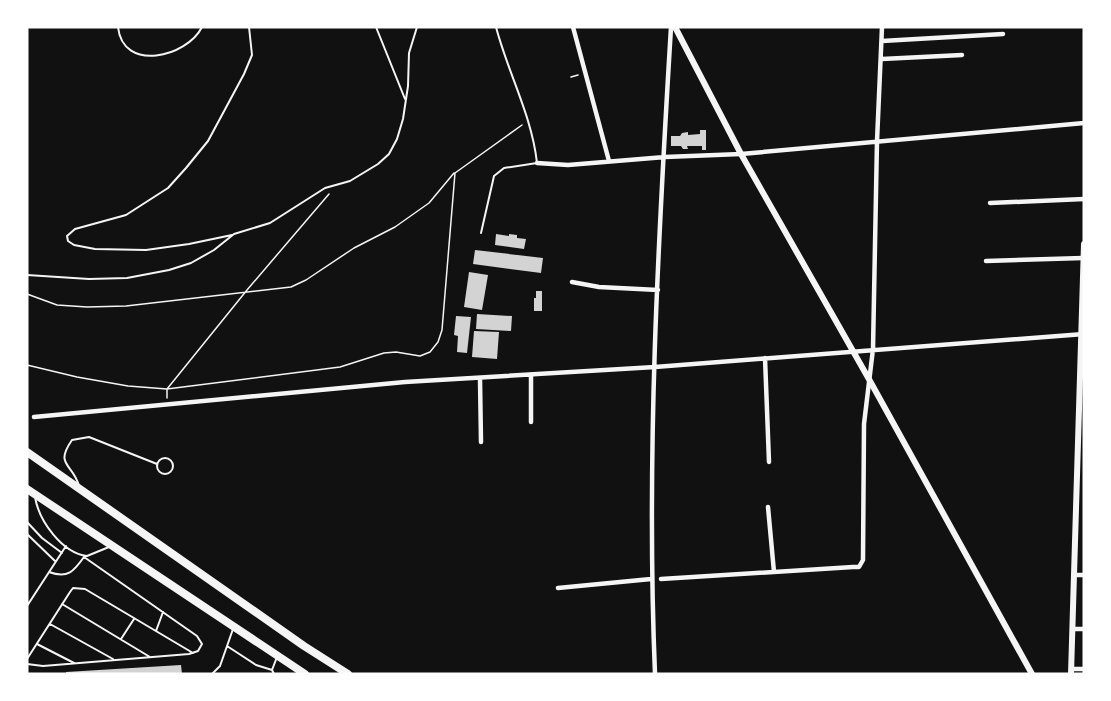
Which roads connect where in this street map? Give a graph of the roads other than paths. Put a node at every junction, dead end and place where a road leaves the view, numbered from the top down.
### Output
1 (118, 27) edge
2 (202, 27) edge
3 (249, 27) edge
4 (376, 27) edge
5 (417, 27) edge
6 (496, 27) edge
7 (573, 27) edge
8 (673, 27) edge
9 (882, 27) edge
10 (1004, 34) dead end
11 (882, 41) junction
12 (962, 55) dead end
13 (882, 59) junction
14 (406, 102) junction
15 (1084, 123) edge
16 (877, 141) junction
17 (741, 154) junction
18 (665, 157) junction
19 (609, 161) junction
20 (537, 163) junction
21 (1084, 199) edge
22 (990, 203) dead end
23 (481, 233) dead end
24 (234, 234) junction
25 (1084, 246) edge
26 (1083, 258) edge
27 (986, 261) dead end
28 (27, 275) edge
29 (572, 282) dead end
30 (658, 290) junction
31 (1083, 334) edge
32 (873, 349) junction
33 (851, 351) junction
34 (765, 358) junction
35 (655, 367) junction
36 (531, 375) junction
37 (480, 379) junction
38 (870, 381) junction
39 (34, 417) dead end
40 (531, 422) dead end
41 (482, 442) dead end
42 (27, 452) edge
43 (769, 462) dead end
44 (158, 464) junction
45 (79, 489) junction
46 (31, 492) edge
47 (768, 507) dead end
48 (27, 522) edge
49 (27, 534) edge
50 (111, 545) junction
51 (66, 546) junction
52 (62, 553) junction
53 (84, 557) junction
54 (56, 562) junction
55 (49, 572) junction
56 (774, 572) junction
57 (1074, 575) junction
58 (1084, 575) edge
59 (651, 579) junction
60 (661, 579) dead end
61 (558, 588) dead end
62 (62, 604) junction
63 (27, 606) edge
64 (163, 612) junction
65 (135, 618) junction
66 (50, 624) junction
67 (234, 627) junction
68 (1073, 629) junction
69 (1084, 629) edge
70 (156, 631) junction
71 (121, 639) junction
72 (37, 644) junction
73 (227, 646) junction
74 (193, 653) junction
75 (277, 655) junction
76 (151, 657) junction
77 (27, 659) edge
78 (115, 660) junction
79 (74, 663) junction
80 (27, 664) edge
81 (1084, 669) edge
82 (272, 670) junction
83 (1071, 671) edge
84 (212, 674) edge
85 (274, 674) edge
86 (305, 674) edge
87 (348, 674) edge
88 (655, 674) edge
89 (1032, 674) edge

1 - 2 lane
3 - 24 lane
4 - 14 lane
5 - 14 lane
6 - 20 lane
7 - 19 street
8 - 17 street
8 - 18 street
9 - 11 street
10 - 11 street
11 - 13 street
12 - 13 street
13 - 16 street
14 - 24 lane
15 - 16 street
16 - 17 street
16 - 32 street
17 - 18 street
17 - 33 street
18 - 19 street
18 - 30 street
19 - 20 street
20 - 23 lane
21 - 22 street
24 - 28 lane
25 - 26 street
26 - 27 street
26 - 31 street
29 - 30 street
30 - 35 street
31 - 32 street
31 - 57 street
32 - 33 street
32 - 38 street
33 - 34 street
33 - 38 street
34 - 35 street
34 - 43 street
35 - 36 street
35 - 59 street
36 - 37 street
36 - 40 street
37 - 39 street
37 - 41 street
38 - 56 street
38 - 89 street
42 - 45 highway
44 - 44 lane
44 - 45 lane
45 - 87 highway
46 - 50 highway
46 - 51 lane
47 - 56 street
48 - 52 lane
49 - 54 lane
50 - 53 lane
50 - 67 highway
51 - 52 lane
51 - 53 lane
52 - 54 lane
53 - 55 lane
53 - 64 lane
54 - 55 lane
55 - 63 lane
56 - 60 street
57 - 58 street
57 - 68 street
59 - 61 street
59 - 88 street
62 - 65 lane
62 - 66 lane
62 - 71 lane
64 - 70 lane
64 - 74 lane
65 - 70 lane
65 - 71 lane
66 - 72 lane
66 - 78 lane
67 - 73 lane
67 - 75 highway
68 - 69 street
68 - 83 street
70 - 74 lane
71 - 76 lane
72 - 77 lane
72 - 79 lane
73 - 82 lane
73 - 84 lane
74 - 76 lane
75 - 82 lane
75 - 86 highway
76 - 78 lane
78 - 79 lane
79 - 80 lane
81 - 83 street
82 - 85 lane

